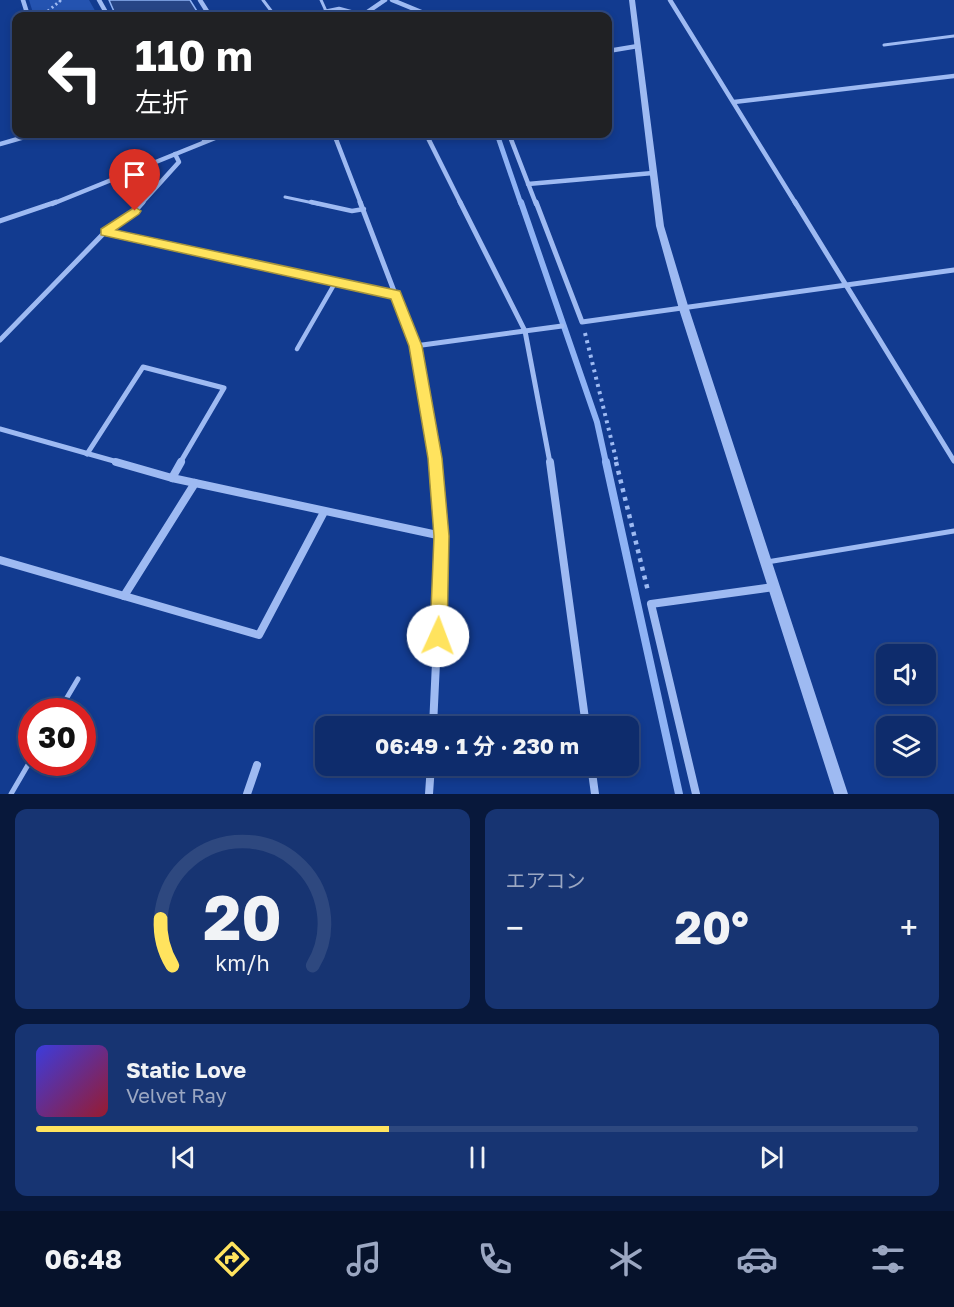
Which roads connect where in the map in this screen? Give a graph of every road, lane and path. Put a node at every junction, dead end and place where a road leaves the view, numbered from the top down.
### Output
1 (57, 0) edge
2 (321, 0) edge
3 (385, 0) edge
4 (392, 0) edge
5 (632, 0) edge
6 (670, 0) edge
7 (326, 11) junction
8 (44, 12) edge
9 (322, 12) edge
10 (350, 12) edge
11 (369, 12) edge
12 (421, 12) edge
13 (954, 36) edge
14 (884, 45) dead end
15 (638, 46) junction
16 (612, 50) edge
17 (954, 76) edge
18 (734, 102) junction
19 (21, 138) edge
20 (202, 138) edge
21 (213, 138) edge
22 (336, 138) edge
23 (428, 138) edge
24 (510, 138) edge
25 (204, 141) junction
26 (0, 144) edge
27 (175, 154) junction
28 (653, 173) junction
29 (528, 183) junction
30 (285, 197) dead end
31 (364, 209) junction
32 (0, 221) edge
33 (105, 232) junction
34 (954, 270) edge
35 (335, 283) junction
36 (846, 285) junction
37 (396, 294) junction
38 (684, 309) junction
39 (582, 322) junction
40 (562, 326) dead end
41 (525, 331) junction
42 (0, 340) edge
43 (415, 346) junction
44 (297, 349) dead end
45 (0, 429) edge
46 (87, 454) junction
47 (954, 461) edge
48 (172, 478) junction
49 (195, 483) junction
50 (324, 512) junction
51 (954, 531) edge
52 (441, 536) junction
53 (0, 560) edge
54 (766, 562) junction
55 (774, 587) junction
56 (124, 596) junction
57 (651, 604) junction
58 (78, 679) dead end
59 (67, 698) edge
60 (433, 716) edge
61 (585, 716) edge
62 (257, 765) dead end
63 (22, 776) edge
64 (430, 776) edge
65 (593, 776) edge
66 (11, 794) edge
67 (247, 794) edge
68 (429, 794) edge
69 (595, 794) edge
70 (696, 794) edge
71 (841, 794) edge

1 - 8 path
2 - 7 lane
3 - 11 street
4 - 12 street
5 - 15 street
6 - 18 street
7 - 9 street
7 - 10 street
13 - 14 lane
15 - 16 street
15 - 28 street
17 - 18 street
18 - 36 street
19 - 26 street
20 - 25 lane
21 - 25 street
22 - 31 street
23 - 41 street
24 - 29 street
25 - 27 street
27 - 32 street
27 - 33 street
28 - 29 street
28 - 38 street
29 - 39 street
30 - 31 lane
31 - 37 street
33 - 35 street
33 - 42 street
34 - 36 street
35 - 37 street
35 - 44 lane
36 - 38 street
36 - 47 street
37 - 43 street
38 - 39 street
38 - 54 street
39 - 57 path
40 - 41 street
41 - 43 street
41 - 61 street
43 - 52 street
45 - 46 street
46 - 48 street
46 - 48 street
48 - 49 street
49 - 50 street
49 - 56 street
50 - 52 street
50 - 56 street
51 - 54 lane
52 - 60 street
53 - 56 street
54 - 55 street
55 - 57 street
55 - 71 street
57 - 70 street
58 - 59 lane
62 - 67 street
63 - 66 lane
64 - 68 street
65 - 69 street

